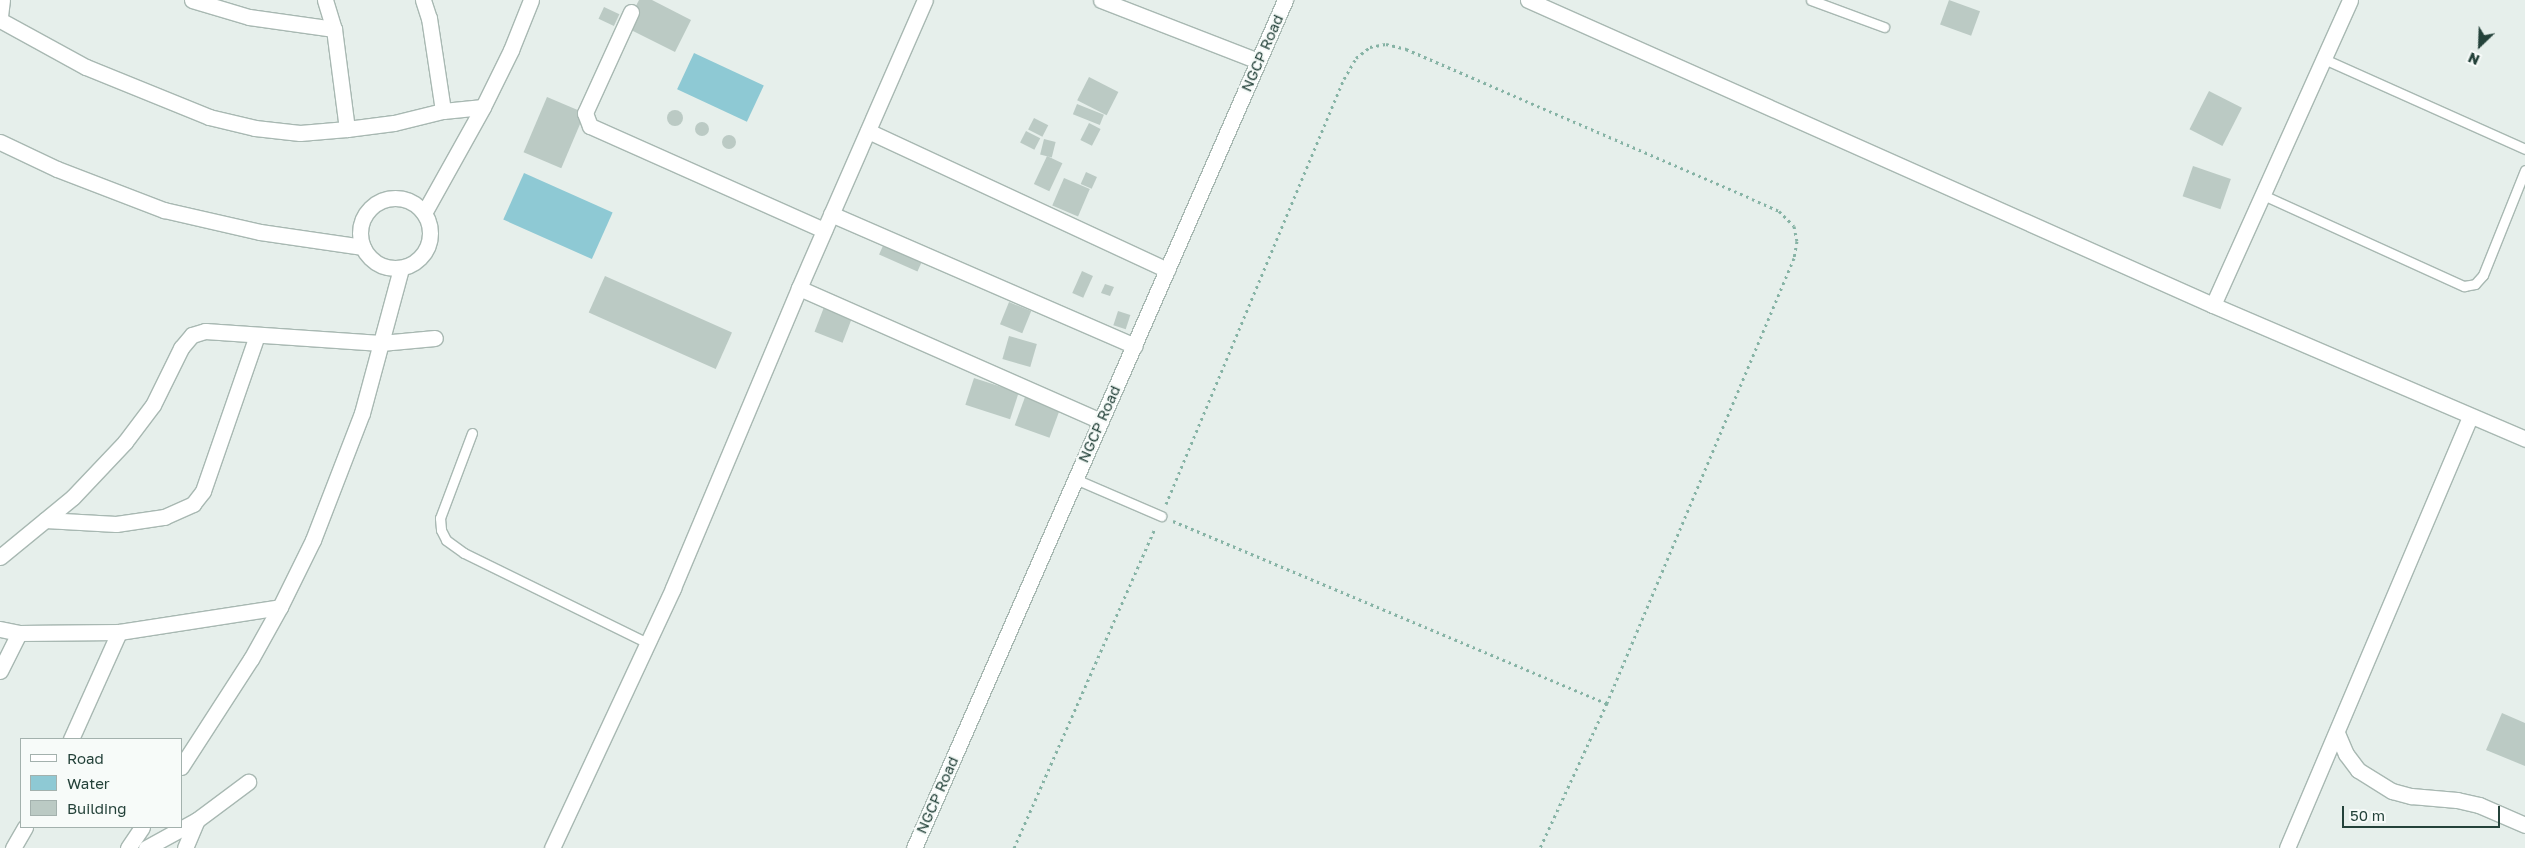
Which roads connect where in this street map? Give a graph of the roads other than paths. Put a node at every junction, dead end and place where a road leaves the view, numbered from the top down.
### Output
1 (2, 0) edge
2 (192, 0) edge
3 (325, 0) edge
4 (423, 0) edge
5 (925, 0) edge
6 (1101, 0) edge
7 (1285, 0) edge
8 (1528, 0) edge
9 (1811, 0) edge
10 (528, 2) edge
11 (2344, 2) edge
12 (631, 12) dead end
13 (0, 16) edge
14 (0, 20) edge
15 (1884, 27) dead end
16 (334, 29) junction
17 (2324, 59) junction
18 (1258, 61) junction
19 (483, 106) junction
20 (443, 111) junction
21 (347, 129) junction
22 (868, 131) junction
23 (0, 142) edge
24 (2525, 149) edge
25 (2525, 170) edge
26 (2263, 195) junction
27 (424, 213) junction
28 (831, 214) junction
29 (824, 230) junction
30 (363, 247) junction
31 (401, 268) junction
32 (1167, 270) junction
33 (798, 288) junction
34 (2213, 305) junction
35 (257, 335) junction
36 (435, 338) dead end
37 (381, 343) junction
38 (1134, 346) junction
39 (2470, 416) junction
40 (1100, 421) junction
41 (472, 433) dead end
42 (2525, 440) edge
43 (1075, 479) junction
44 (1161, 516) road end
45 (46, 520) junction
46 (0, 557) edge
47 (280, 607) junction
48 (0, 629) edge
49 (19, 632) junction
50 (119, 632) junction
51 (648, 643) junction
52 (0, 671) edge
53 (2337, 733) junction
54 (72, 738) edge
55 (182, 764) edge
56 (248, 782) dead end
57 (197, 820) junction
58 (2525, 825) edge
59 (24, 828) edge
60 (141, 828) edge
61 (13, 848) edge
62 (128, 848) edge
63 (146, 848) edge
64 (185, 848) edge
65 (552, 848) edge
66 (914, 848) edge
67 (2287, 848) edge

1 - 13 street
2 - 16 street
3 - 16 street
4 - 20 street
5 - 22 street
6 - 18 street
7 - 18 street, NGCP Road
8 - 34 street
9 - 15 lane
10 - 19 street
11 - 17 street
12 - 29 street
14 - 21 street
16 - 21 street
17 - 24 lane
17 - 26 street
18 - 32 street, NGCP Road
19 - 20 street
19 - 27 street
20 - 21 street
22 - 28 street
22 - 32 street
23 - 30 street
25 - 26 lane
26 - 34 street
27 - 30 street
27 - 31 street
28 - 29 street
28 - 38 street
29 - 33 street
30 - 31 street
31 - 37 street
32 - 38 street, NGCP Road
33 - 40 street
33 - 51 street
34 - 39 street
35 - 37 street
35 - 45 street
35 - 45 street
36 - 37 street
37 - 47 street
38 - 40 street, NGCP Road
39 - 42 street
39 - 53 street
40 - 43 street, NGCP Road
41 - 51 lane
43 - 44 lane
43 - 66 street, NGCP Road
45 - 46 street
47 - 50 street
47 - 55 street
48 - 49 street
49 - 50 street
49 - 52 street
50 - 54 street
51 - 65 street
53 - 58 street
53 - 67 street
56 - 57 street
57 - 63 street
57 - 64 street
59 - 61 street
60 - 62 street

